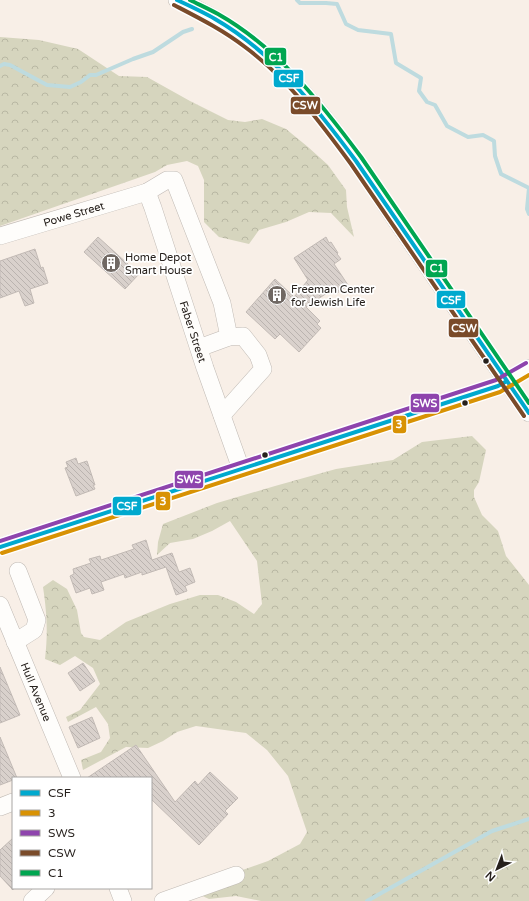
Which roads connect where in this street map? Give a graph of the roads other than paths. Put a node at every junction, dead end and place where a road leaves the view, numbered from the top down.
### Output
1 (178, 0) edge
2 (147, 192) junction
3 (0, 236) edge
4 (229, 337) junction
5 (199, 348) junction
6 (529, 368) edge
7 (507, 381) junction
8 (529, 413) edge
9 (222, 416) junction
10 (241, 469) junction
11 (0, 547) edge
12 (18, 571) dead end
13 (0, 606) edge
14 (15, 642) junction
15 (71, 777) edge
16 (12, 802) edge
17 (0, 807) edge
18 (236, 875) dead end
19 (45, 889) edge
20 (118, 889) edge
21 (32, 901) edge
22 (123, 901) edge
23 (163, 901) edge

1 - 7 street
2 - 3 street, Powe Street
2 - 4 street, Powe Street
2 - 5 street, Faber Street
4 - 5 street
4 - 9 street
5 - 9 street, Faber Street
6 - 7 street
7 - 8 street
7 - 10 street
9 - 10 street, Faber Street
10 - 11 street
12 - 14 street
13 - 14 street, Hull Avenue
14 - 15 street, Hull Avenue
16 - 17 street
18 - 23 street
19 - 21 street
20 - 22 street

